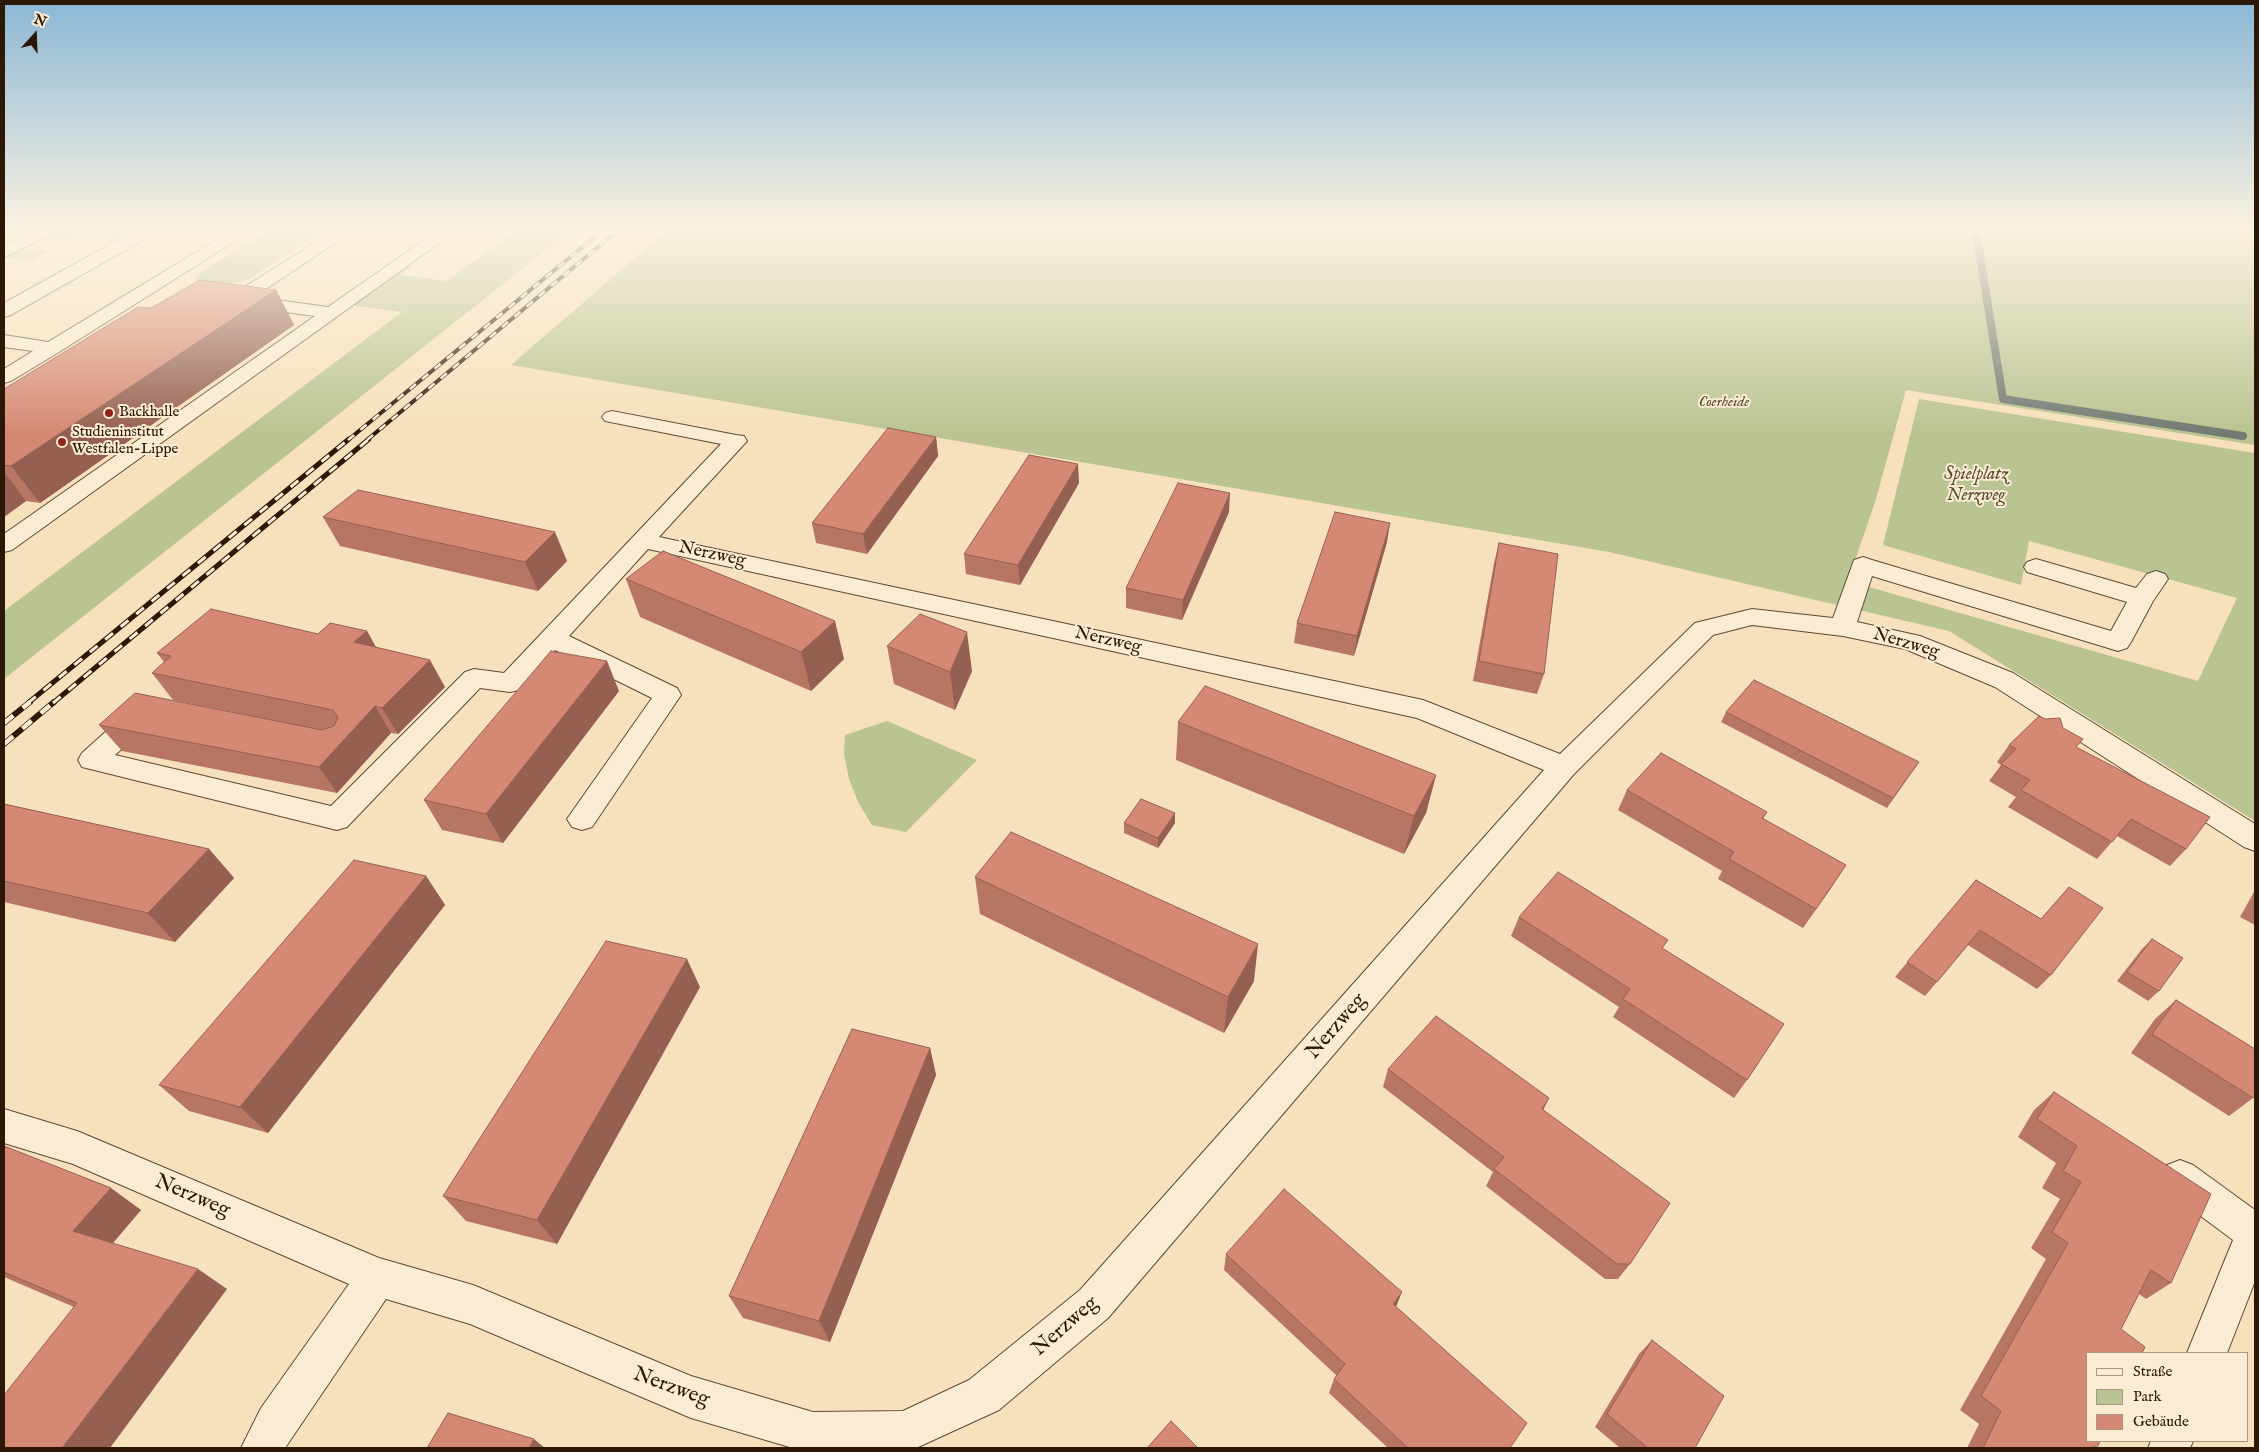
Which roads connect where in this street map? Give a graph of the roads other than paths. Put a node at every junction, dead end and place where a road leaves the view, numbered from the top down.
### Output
1 (24, 299) edge
2 (132, 299) edge
3 (352, 299) edge
4 (237, 300) joint
5 (4, 310) edge
6 (210, 310) edge
7 (332, 313) junction
8 (96, 321) junction
9 (122, 325) edge
10 (4, 341) edge
11 (52, 348) junction
12 (4, 377) edge
13 (612, 417) dead end
14 (643, 541) junction
15 (4, 545) edge
16 (2036, 567) dead end
17 (1843, 628) junction
18 (552, 638) junction
19 (170, 711) edge
20 (1564, 767) junction
21 (582, 819) dead end
22 (2255, 839) edge
23 (4, 1126) edge
24 (2156, 1160) edge
25 (2255, 1233) edge
26 (378, 1276) junction
27 (2207, 1352) edge
28 (262, 1448) edge

1 - 5 street
2 - 8 street
3 - 7 street
4 - 6 street
4 - 7 street
7 - 15 street
8 - 9 street
8 - 11 street
10 - 11 street
11 - 12 street
13 - 14 street, Nerzweg
14 - 18 street, Nerzweg
14 - 20 street, Nerzweg
16 - 17 street
17 - 20 street, Nerzweg
17 - 22 street, Nerzweg
18 - 19 street, Nerzweg
18 - 21 street
20 - 26 street, Nerzweg
23 - 26 street, Nerzweg
24 - 25 street
25 - 27 street
26 - 28 street

